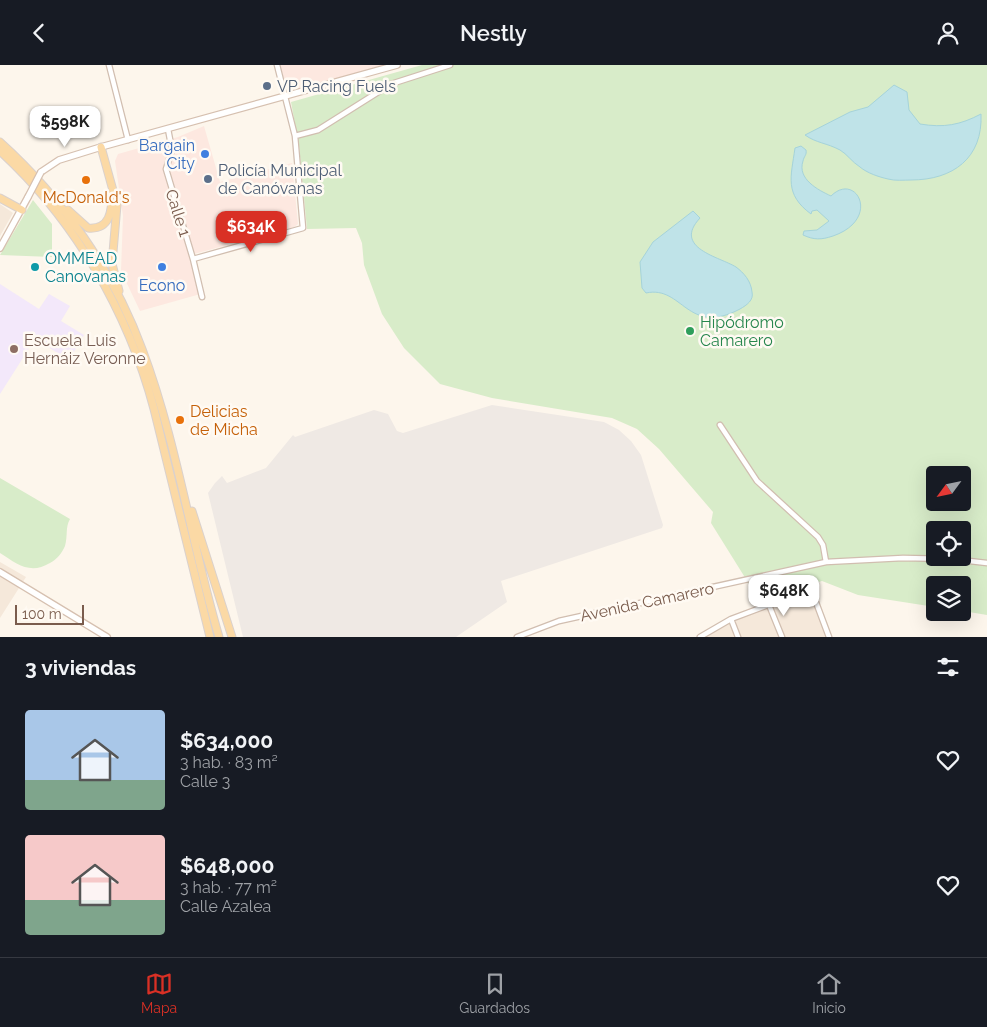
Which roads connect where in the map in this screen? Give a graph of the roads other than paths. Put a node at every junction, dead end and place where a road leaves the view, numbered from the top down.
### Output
1 (109, 65) edge
2 (277, 65) edge
3 (397, 65) edge
4 (450, 65) edge
5 (284, 96) junction
6 (168, 129) junction
7 (295, 136) junction
8 (128, 140) junction
9 (0, 142) edge
10 (101, 147) junction
11 (0, 151) edge
12 (112, 191) junction
13 (0, 198) edge
14 (60, 205) junction
15 (22, 210) junction
16 (0, 247) edge
17 (193, 259) junction
18 (202, 297) dead end
19 (124, 307) junction
20 (720, 425) dead end
21 (180, 479) junction
22 (826, 562) junction
23 (987, 563) edge
24 (0, 572) edge
25 (769, 605) junction
26 (731, 619) junction
27 (108, 637) edge
28 (210, 637) edge
29 (219, 637) edge
30 (232, 637) edge
31 (517, 637) edge
32 (700, 637) edge
33 (738, 637) edge
34 (782, 637) edge
35 (829, 637) edge

1 - 8 street
2 - 5 street
3 - 5 main road
4 - 7 street
5 - 6 main road
5 - 7 street
6 - 8 main road
6 - 17 street, Calle 1
7 - 17 street
8 - 10 main road
9 - 14 main road
10 - 12 main road
10 - 15 main road, bridge
11 - 28 main road
12 - 14 main road
12 - 19 main road
13 - 15 main road
14 - 19 main road
15 - 16 main road
17 - 18 street, Calle 1
19 - 21 main road
20 - 22 street
21 - 29 main road
21 - 30 main road
22 - 23 street, Avenida Camarero
22 - 31 street, Avenida Camarero
24 - 27 main road
25 - 26 street
25 - 34 street
25 - 35 street
26 - 32 street
26 - 33 street

